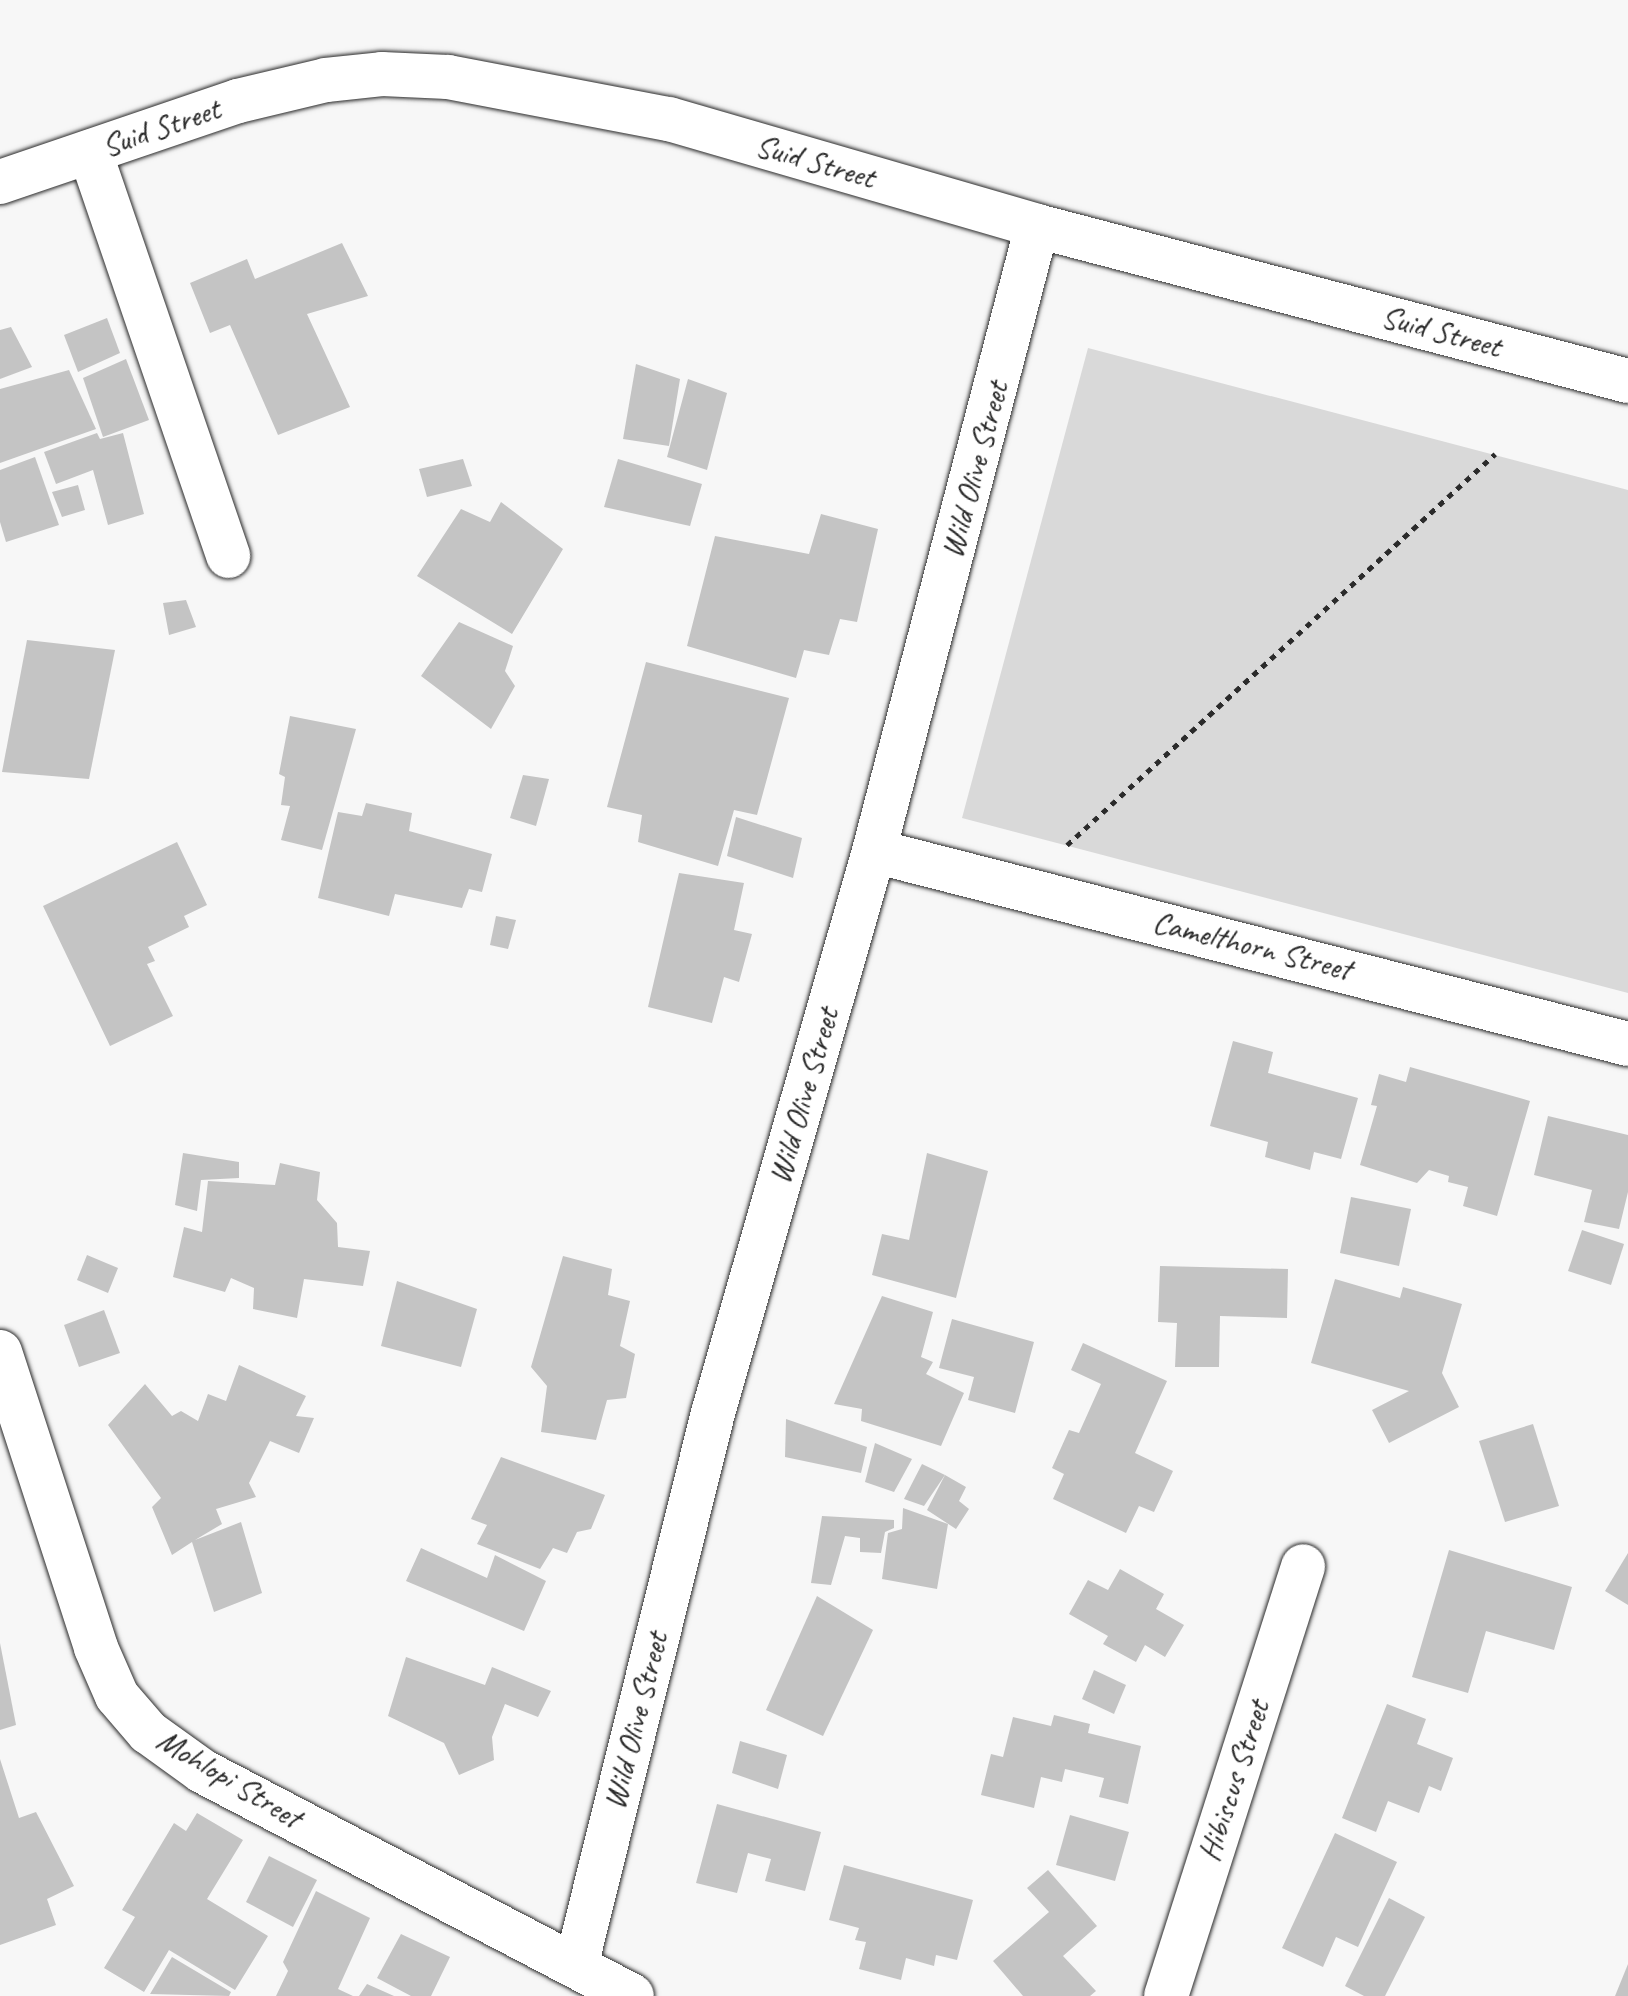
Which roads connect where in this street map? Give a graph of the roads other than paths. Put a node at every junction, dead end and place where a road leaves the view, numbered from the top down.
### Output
1 (90, 152) junction
2 (0, 182) edge
3 (1037, 226) junction
4 (1628, 381) edge
5 (228, 556) dead end
6 (874, 851) junction
7 (1628, 1044) edge
8 (0, 1352) edge
9 (1303, 1566) dead end
10 (576, 1966) junction
11 (632, 1996) edge
12 (1166, 1996) edge

1 - 2 street, Suid Street
1 - 3 street, Suid Street
1 - 5 street
3 - 4 street, Suid Street
3 - 6 street, Wild Olive Street
6 - 7 street, Camelthorn Street
6 - 10 street, Wild Olive Street
8 - 10 street, Mohlopi Street
9 - 12 street, Hibiscus Street
10 - 11 street, Mohlopi Street

